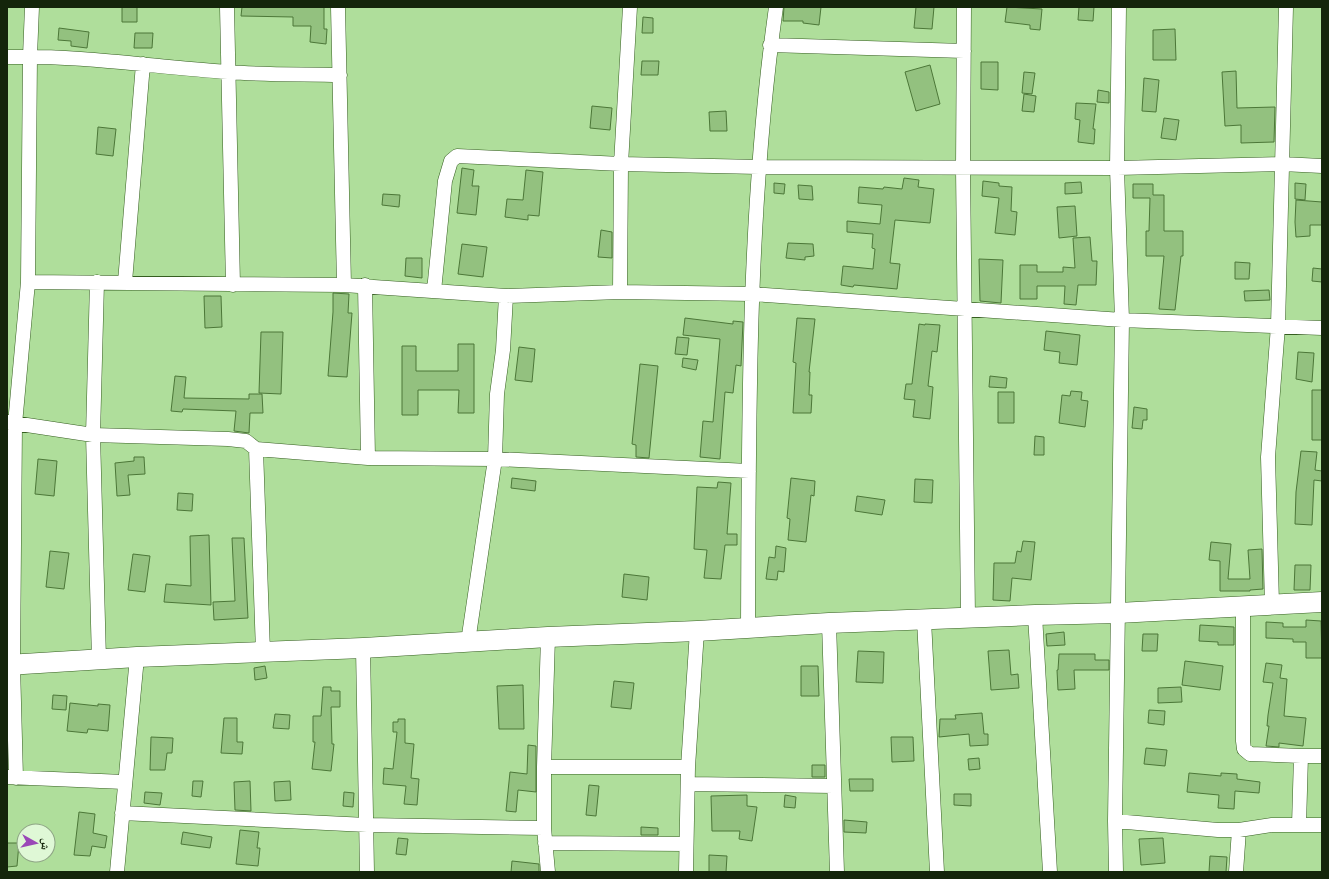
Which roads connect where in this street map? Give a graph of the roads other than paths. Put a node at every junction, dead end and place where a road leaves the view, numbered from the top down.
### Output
1 (32, 7) edge
2 (227, 7) edge
3 (338, 7) edge
4 (630, 7) edge
5 (776, 7) edge
6 (964, 7) edge
7 (1119, 7) edge
8 (1286, 7) edge
9 (770, 45) junction
10 (964, 52) junction
11 (7, 56) edge
12 (30, 56) junction
13 (143, 64) junction
14 (229, 72) junction
15 (340, 75) junction
16 (621, 164) junction
17 (1282, 164) junction
18 (1322, 166) edge
19 (759, 167) junction
20 (963, 168) junction
21 (1117, 168) junction
22 (28, 282) junction
23 (97, 282) junction
24 (125, 282) junction
25 (233, 285) junction
26 (344, 285) junction
27 (365, 285) junction
28 (434, 291) junction
29 (620, 292) junction
30 (752, 294) junction
31 (506, 296) junction
32 (965, 309) junction
33 (1122, 320) junction
34 (1278, 326) junction
35 (1322, 328) edge
36 (11, 423) edge
37 (93, 435) junction
38 (256, 449) junction
39 (368, 458) junction
40 (495, 460) junction
41 (749, 471) junction
42 (1322, 602) edge
43 (1272, 604) junction
44 (1243, 606) junction
45 (1118, 613) junction
46 (1035, 615) junction
47 (968, 618) junction
48 (924, 620) junction
49 (830, 623) junction
50 (748, 628) junction
51 (697, 631) junction
52 (548, 637) junction
53 (468, 642) junction
54 (363, 648) junction
55 (263, 652) junction
56 (137, 657) junction
57 (99, 660) junction
58 (10, 665) edge
59 (1300, 756) junction
60 (1322, 756) edge
61 (544, 767) junction
62 (688, 768) junction
63 (11, 777) edge
64 (124, 782) junction
65 (688, 784) junction
66 (834, 786) junction
67 (122, 813) junction
68 (1115, 821) junction
69 (367, 825) junction
70 (1299, 825) junction
71 (1322, 825) edge
72 (544, 828) junction
73 (1238, 830) junction
74 (545, 843) junction
75 (686, 844) junction
76 (117, 872) edge
77 (367, 872) edge
78 (548, 872) edge
79 (686, 872) edge
80 (837, 872) edge
81 (937, 872) edge
82 (1050, 872) edge
83 (1116, 872) edge
84 (1236, 872) edge

1 - 12 street
2 - 14 street
3 - 15 street
4 - 16 street
5 - 9 street
6 - 10 street
7 - 21 street
8 - 17 street
9 - 10 street
9 - 19 street
10 - 20 street
11 - 12 street
12 - 13 street
12 - 22 street
13 - 14 street
13 - 24 street
14 - 15 street
14 - 25 street
15 - 26 street
16 - 19 street
16 - 28 street
16 - 29 street
17 - 18 street
17 - 21 street
17 - 34 street
19 - 20 street
19 - 30 street
20 - 21 street
20 - 32 street
21 - 33 street
22 - 23 street
22 - 36 street
23 - 24 street
23 - 37 street
24 - 25 street
25 - 26 street
26 - 27 street
27 - 28 street
27 - 39 street
28 - 31 street
29 - 30 street
29 - 31 street
30 - 32 street
30 - 41 street
31 - 40 street
32 - 33 street
32 - 47 street
33 - 34 street
33 - 45 street
34 - 35 street
34 - 43 street
36 - 37 street
36 - 58 street
37 - 38 street
37 - 57 street
38 - 39 street
38 - 55 street
39 - 40 street
40 - 41 street
40 - 53 street
41 - 50 street
42 - 43 main road
43 - 44 main road
44 - 45 main road
44 - 59 street
45 - 46 main road
45 - 68 street
46 - 47 main road
46 - 82 street
47 - 48 main road
48 - 49 main road
48 - 81 street
49 - 50 main road
49 - 66 street
50 - 51 main road
51 - 52 main road
51 - 62 street
52 - 53 main road
52 - 61 street
53 - 54 main road
54 - 55 main road
54 - 69 street
55 - 56 main road
56 - 57 main road
56 - 64 street
57 - 58 main road
58 - 63 street
59 - 60 street
59 - 70 street
61 - 62 street
61 - 72 street
62 - 65 street
63 - 64 street
64 - 67 street
65 - 66 street
65 - 75 street
66 - 80 street
67 - 69 street
67 - 76 street
68 - 73 street
68 - 83 street
69 - 72 street
69 - 77 street
70 - 71 street
70 - 73 street
72 - 74 street
73 - 84 street
74 - 75 street
74 - 78 street
75 - 79 street

